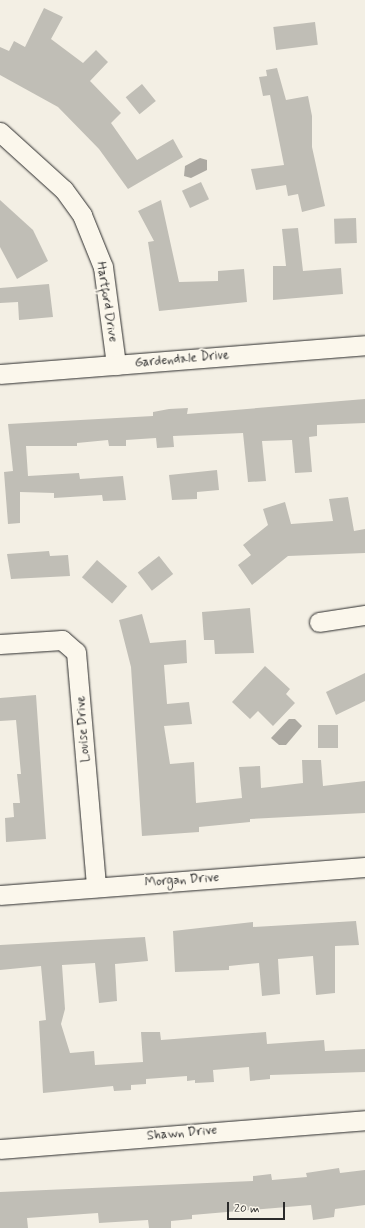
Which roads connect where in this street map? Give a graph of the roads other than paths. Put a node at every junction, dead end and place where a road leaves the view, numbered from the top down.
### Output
1 (0, 132) edge
2 (365, 345) edge
3 (116, 365) junction
4 (0, 374) edge
5 (365, 615) edge
6 (320, 622) dead end
7 (0, 644) edge
8 (365, 867) edge
9 (96, 887) junction
10 (0, 895) edge
11 (365, 1120) edge
12 (0, 1149) edge

1 - 3 street, Hartford Drive
2 - 3 street, Gardendale Drive
3 - 4 street, Gardendale Drive
5 - 6 street
7 - 9 street, Louise Drive
8 - 9 street, Morgan Drive
9 - 10 street, Morgan Drive
11 - 12 street, Shawn Drive

